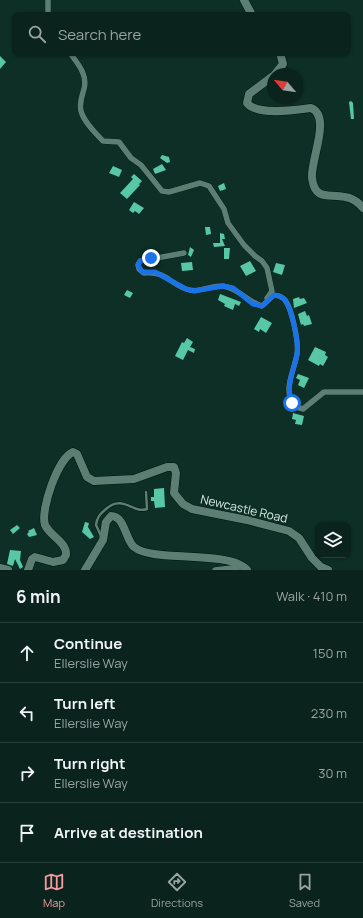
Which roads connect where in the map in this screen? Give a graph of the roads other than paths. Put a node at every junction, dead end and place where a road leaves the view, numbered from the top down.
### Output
1 (48, 0) edge
2 (244, 0) edge
3 (48, 12) edge
4 (250, 12) edge
5 (72, 56) edge
6 (281, 56) edge
7 (280, 68) edge
8 (267, 80) edge
9 (363, 208) edge
10 (184, 253) dead end
11 (266, 302) junction
12 (363, 392) edge
13 (146, 492) dead end
14 (103, 540) junction
15 (0, 568) edge
16 (246, 568) edge
17 (8, 570) edge
18 (28, 570) edge
19 (85, 570) edge
20 (215, 570) edge
21 (328, 570) edge

1 - 3 street
2 - 4 main road
5 - 11 street
6 - 7 main road
8 - 9 main road
10 - 11 street
11 - 12 street
13 - 14 lane
14 - 16 main road
14 - 19 main road
15 - 17 main road
16 - 20 street
18 - 21 main road, Newcastle Road

